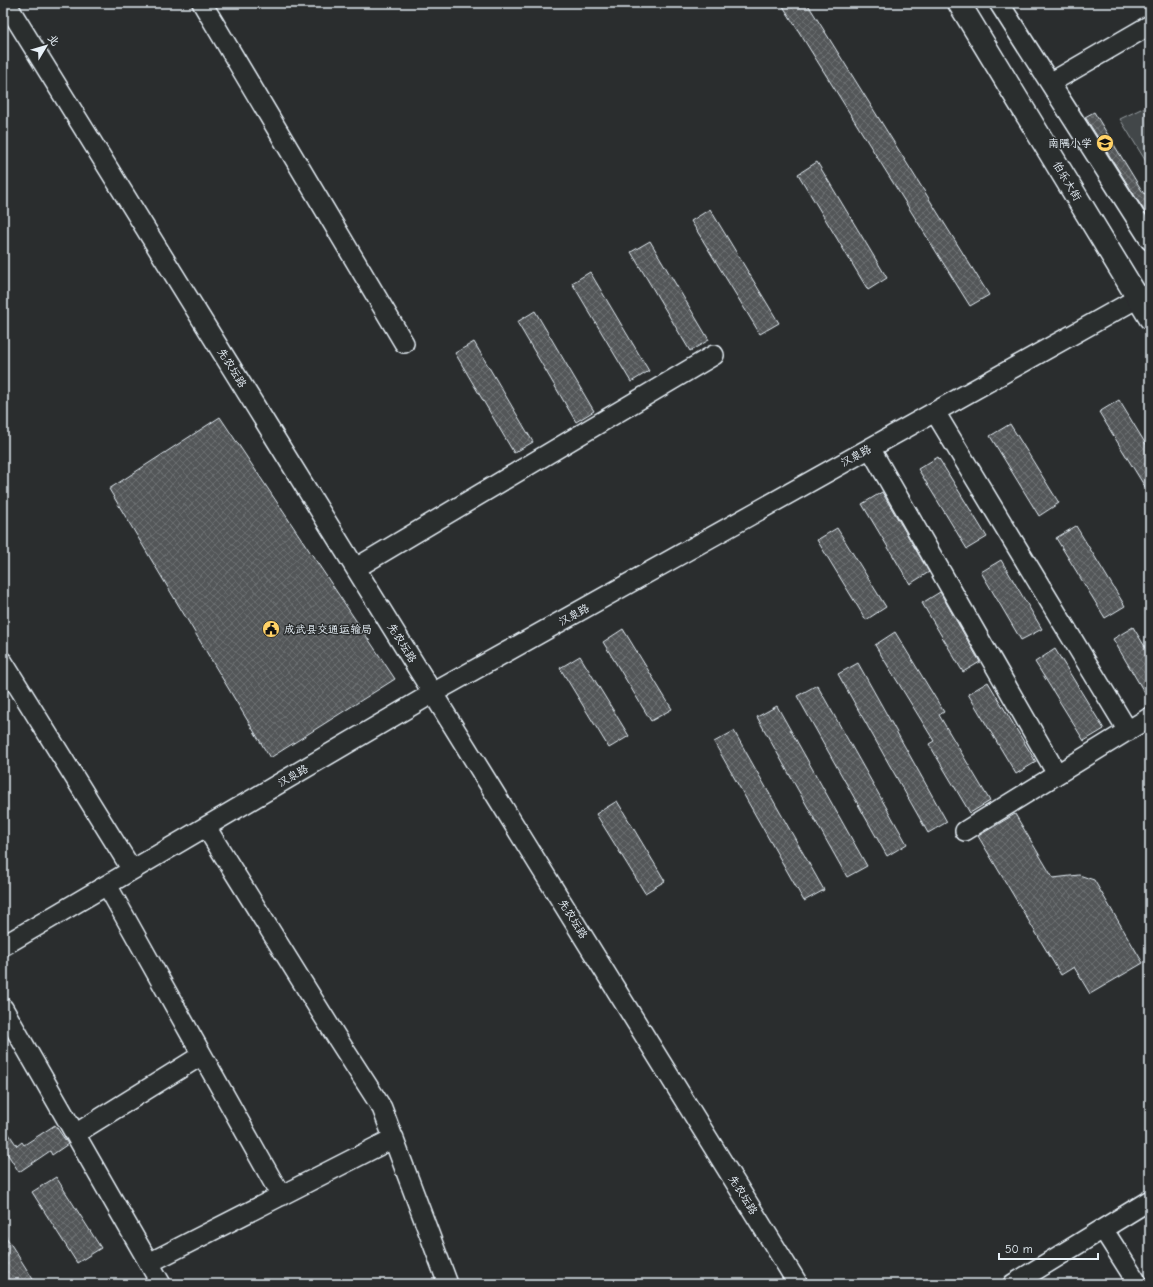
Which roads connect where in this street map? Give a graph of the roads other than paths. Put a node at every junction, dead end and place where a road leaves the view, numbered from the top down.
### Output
1 (6, 3) edge
2 (202, 3) edge
3 (959, 3) edge
4 (999, 3) edge
5 (1150, 25) edge
6 (1050, 83) junction
7 (1150, 240) edge
8 (1144, 296) edge
9 (1150, 318) edge
10 (404, 344) dead end
11 (714, 354) dead end
12 (935, 412) junction
13 (870, 448) junction
14 (356, 568) junction
15 (3, 662) edge
16 (433, 693) junction
17 (1150, 717) edge
18 (1128, 731) junction
19 (1057, 774) junction
20 (206, 827) junction
21 (965, 831) dead end
22 (132, 870) junction
23 (107, 885) junction
24 (3, 946) edge
25 (3, 1008) edge
26 (202, 1055) junction
27 (75, 1134) junction
28 (394, 1138) junction
29 (281, 1196) junction
30 (1150, 1200) edge
31 (1104, 1229) junction
32 (149, 1263) junction
33 (161, 1284) edge
34 (448, 1284) edge
35 (798, 1284) edge
36 (1013, 1284) edge
37 (1138, 1284) edge

1 - 14 street, 先农坛路
2 - 10 street
3 - 8 main road, 伯乐大街
4 - 6 street
5 - 6 street
6 - 7 street
8 - 9 main road, 伯乐大街
8 - 12 street, 汉泉路
11 - 14 street
12 - 13 street, 汉泉路
12 - 18 street
13 - 16 street, 汉泉路
13 - 19 street
14 - 16 street, 先农坛路
15 - 22 street
16 - 20 street, 汉泉路
16 - 35 street, 先农坛路
17 - 18 street
18 - 19 street
19 - 21 street
20 - 22 street, 汉泉路
20 - 28 street
22 - 23 street, 汉泉路
23 - 24 street, 汉泉路
23 - 26 street
25 - 27 street
26 - 27 street
26 - 29 street
27 - 32 street
28 - 29 street
28 - 34 street
29 - 32 street
30 - 31 street
31 - 36 street
31 - 37 street
32 - 33 street

